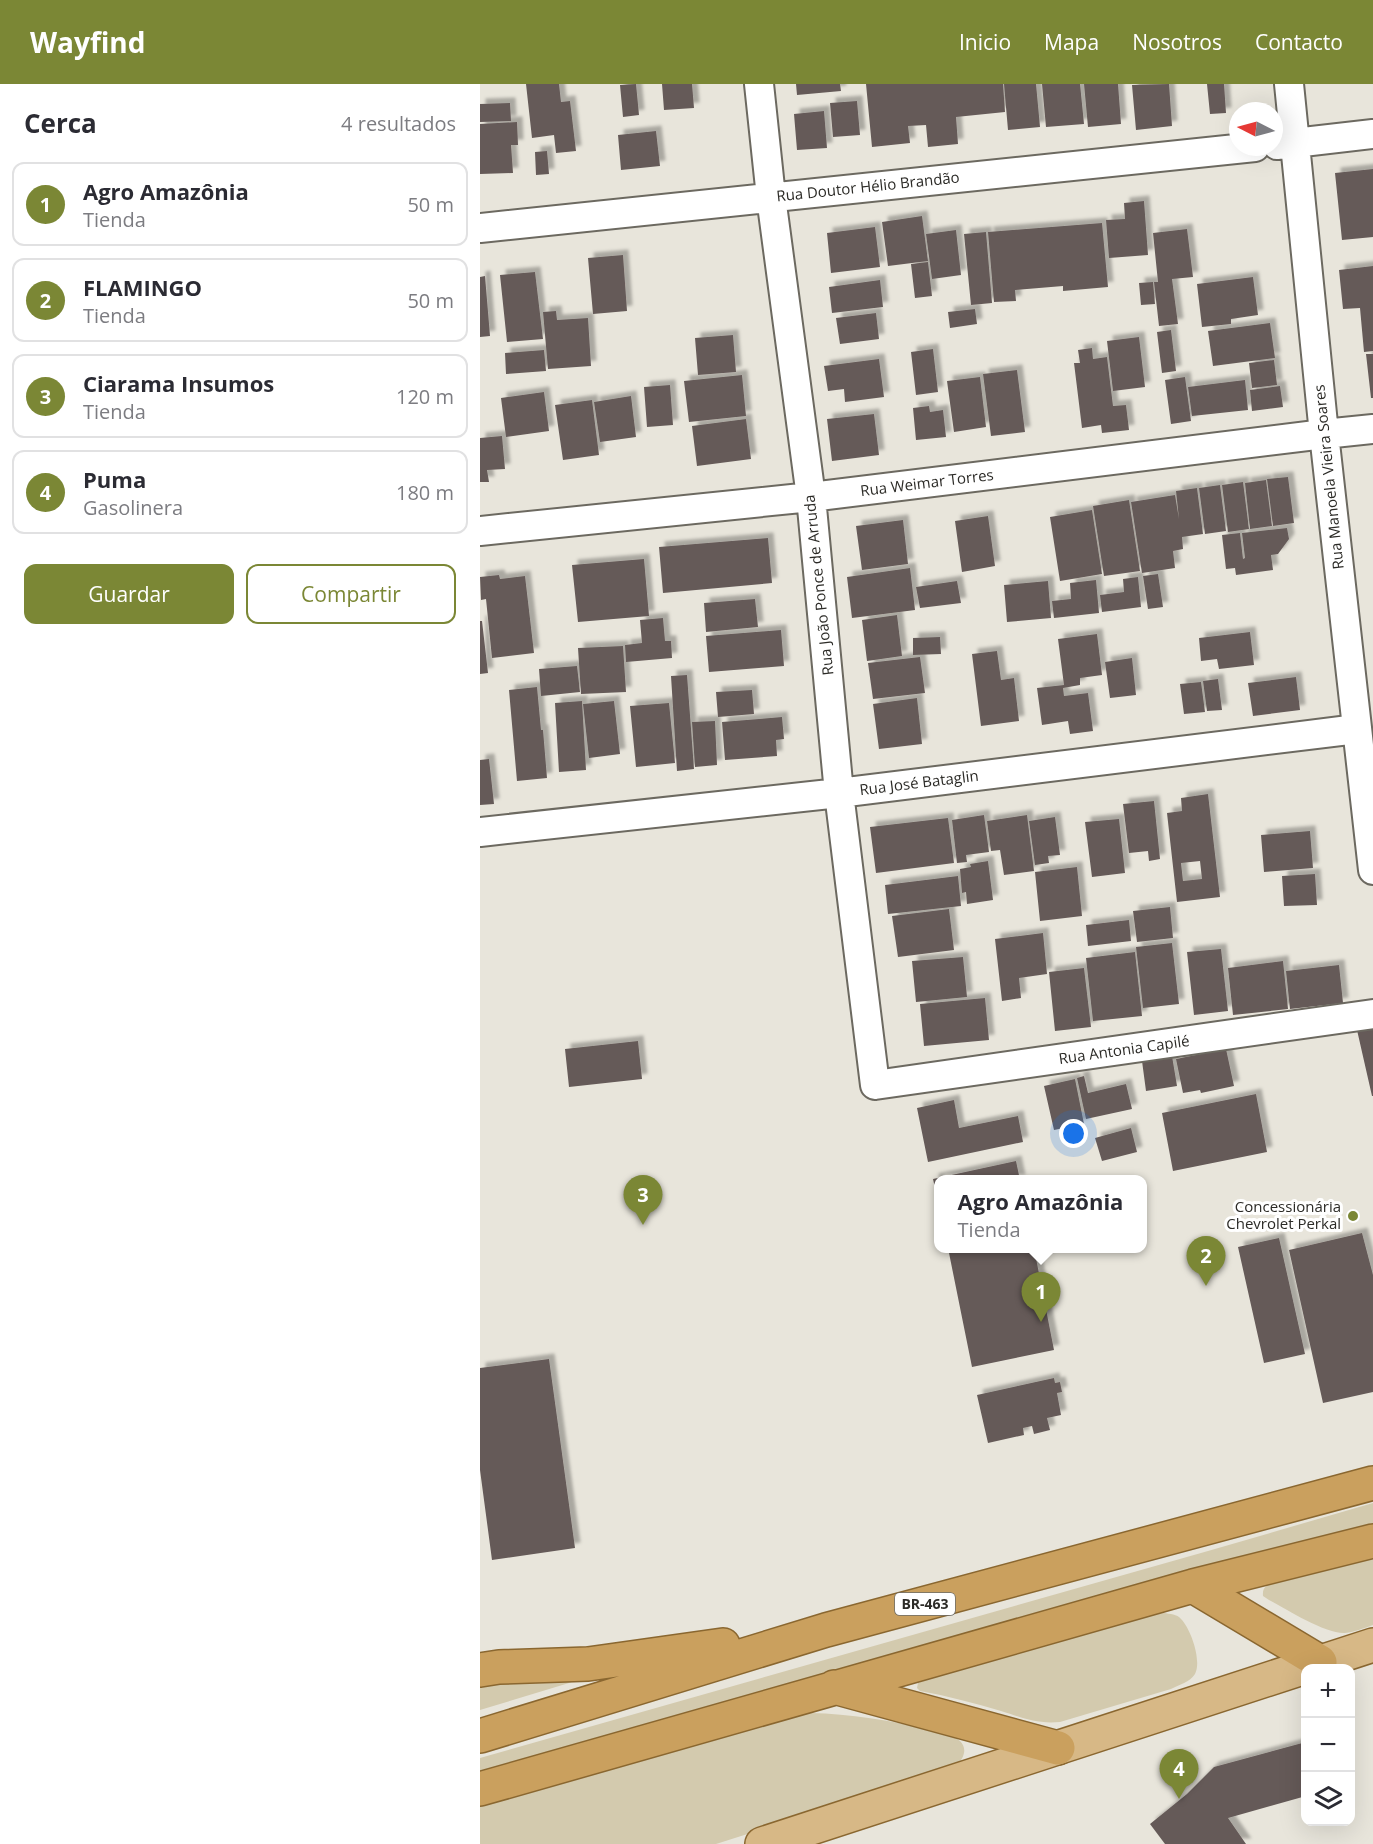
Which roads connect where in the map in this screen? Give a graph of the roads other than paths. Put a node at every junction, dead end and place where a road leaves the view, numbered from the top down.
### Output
1 (759, 84) edge
2 (1289, 84) edge
3 (1373, 134) edge
4 (1285, 144) edge
5 (1229, 150) edge
6 (771, 197) junction
7 (480, 228) edge
8 (1373, 429) edge
9 (1324, 434) junction
10 (811, 497) junction
11 (480, 531) edge
12 (1357, 729) junction
13 (839, 793) junction
14 (480, 832) edge
15 (1373, 870) edge
16 (1373, 1014) edge
17 (875, 1086) joint
18 (1373, 1483) edge
19 (1373, 1541) edge
20 (1193, 1586) junction
21 (826, 1630) junction
22 (1373, 1645) edge
23 (1320, 1662) junction
24 (480, 1670) edge
25 (834, 1687) junction
26 (480, 1736) edge
27 (1058, 1748) junction
28 (480, 1789) edge
29 (762, 1844) edge

1 - 6 street, Rua João Ponce de Arruda
2 - 4 street, Rua Manoela Vieira Soares
3 - 4 street
4 - 9 street, Rua Manoela Vieira Soares
5 - 6 street, Rua Doutor Hélio Brandão
6 - 7 street, Rua Doutor Hélio Brandão
6 - 10 street, Rua João Ponce de Arruda
8 - 9 street, Rua Weimar Torres
9 - 10 street, Rua Weimar Torres
9 - 12 street, Rua Manoela Vieira Soares
10 - 11 street, Rua Weimar Torres
10 - 13 street, Rua João Ponce de Arruda
12 - 13 street, Rua José Bataglin
12 - 15 street, Rua Manoela Vieira Soares
13 - 14 street, Rua José Bataglin
13 - 17 street, Rua João Ponce de Arruda
16 - 17 street, Rua Antonia Capilé
18 - 21 highway, BR-463
19 - 20 highway
20 - 23 highway
20 - 25 highway
21 - 24 highway
21 - 26 highway, BR-463
22 - 23 main road
23 - 27 main road
25 - 27 highway
25 - 28 highway
27 - 29 main road

